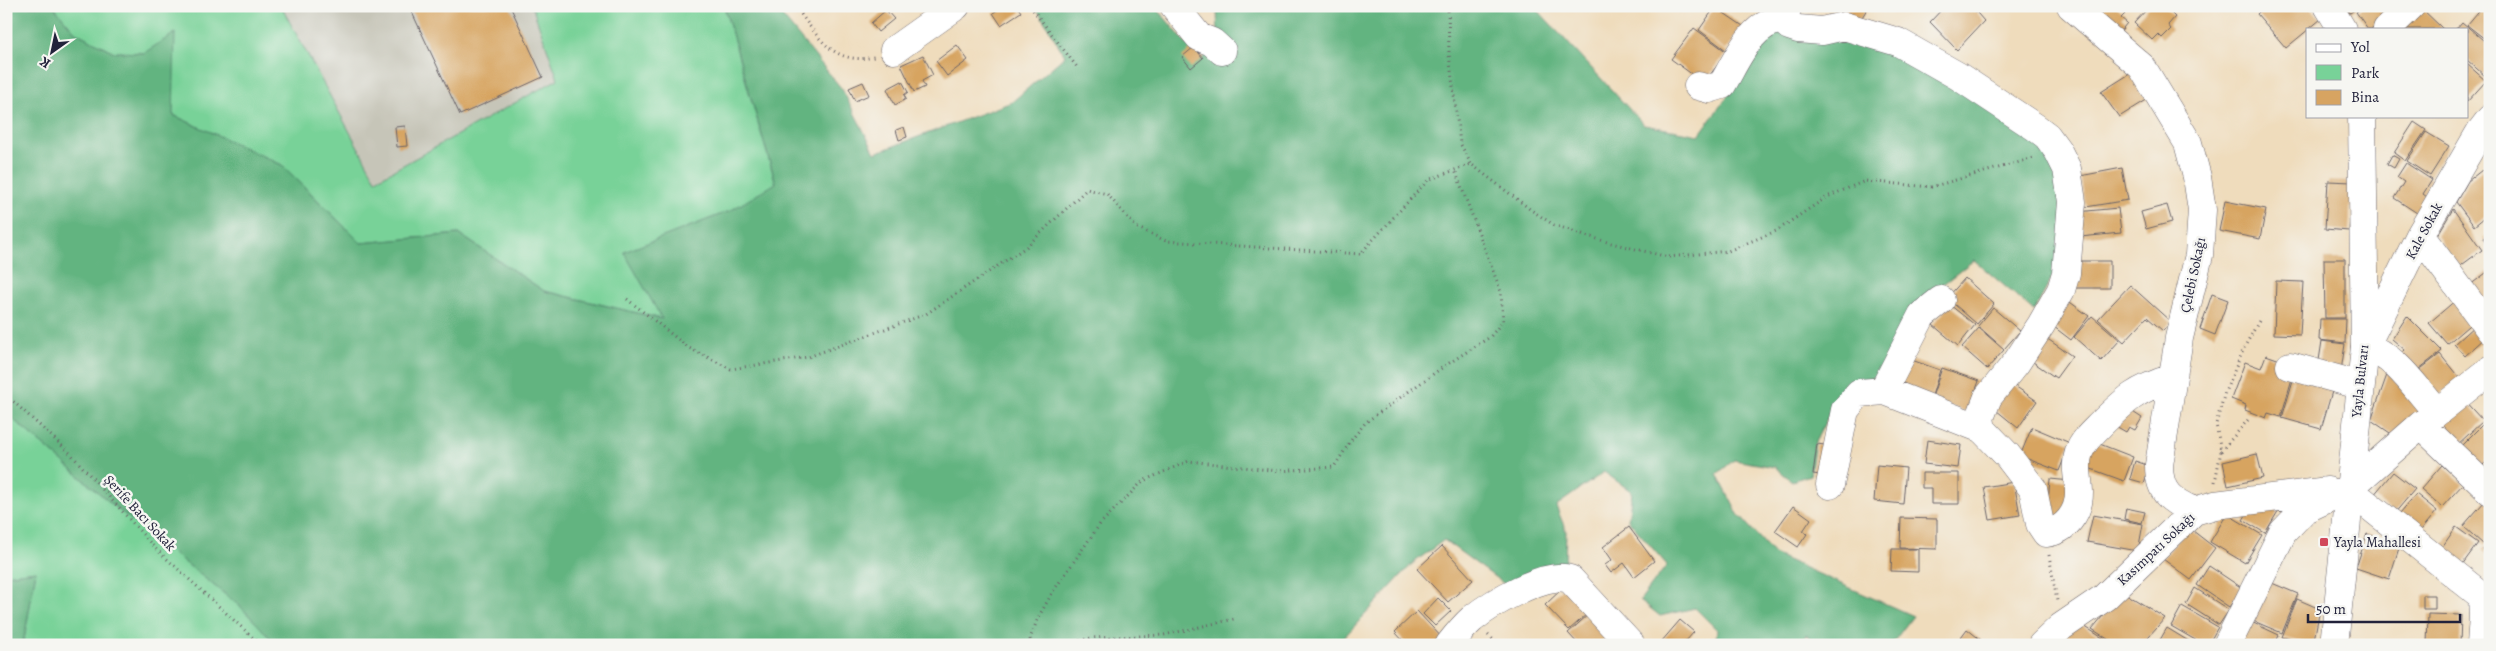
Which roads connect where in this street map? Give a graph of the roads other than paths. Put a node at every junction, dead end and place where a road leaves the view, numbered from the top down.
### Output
1 (956, 6) edge
2 (1174, 6) edge
3 (2071, 6) edge
4 (2328, 6) edge
5 (2411, 6) edge
6 (1786, 13) edge
7 (2341, 28) edge
8 (2388, 28) edge
9 (894, 50) road end
10 (1222, 51) dead end
11 (1698, 86) dead end
12 (2362, 118) edge
13 (2486, 134) edge
14 (2420, 235) junction
15 (1941, 300) dead end
16 (2490, 330) edge
17 (2365, 347) junction
18 (2290, 366) dead end
19 (2490, 370) edge
20 (2172, 378) junction
21 (2360, 386) junction
22 (1882, 391) junction
23 (2429, 419) junction
24 (1982, 429) junction
25 (1830, 484) dead end
26 (2348, 489) junction
27 (2490, 491) edge
28 (2205, 508) junction
29 (2051, 636) edge
30 (1449, 645) edge
31 (1631, 645) edge
32 (2227, 645) edge
33 (2334, 645) edge
34 (2481, 645) edge

1 - 9 street
2 - 10 street
3 - 20 street, Çelebi Sokağı
4 - 7 street
5 - 8 street
6 - 11 street
6 - 24 street
12 - 17 street, Yayla Bulvarı
13 - 14 street, Kale Sokak
14 - 16 street
14 - 17 street, Kale Sokak
15 - 22 street
17 - 21 street, Yayla Bulvarı
17 - 23 street
18 - 21 street
19 - 23 street
20 - 24 street
20 - 28 street, Çelebi Sokağı
21 - 26 street, Yayla Bulvarı
22 - 24 street
22 - 25 street
23 - 26 street
23 - 27 street
26 - 28 street
26 - 32 street
26 - 33 street, Yayla Bulvarı
26 - 34 street
28 - 29 street, Kasımpatı Sokağı
30 - 31 street

